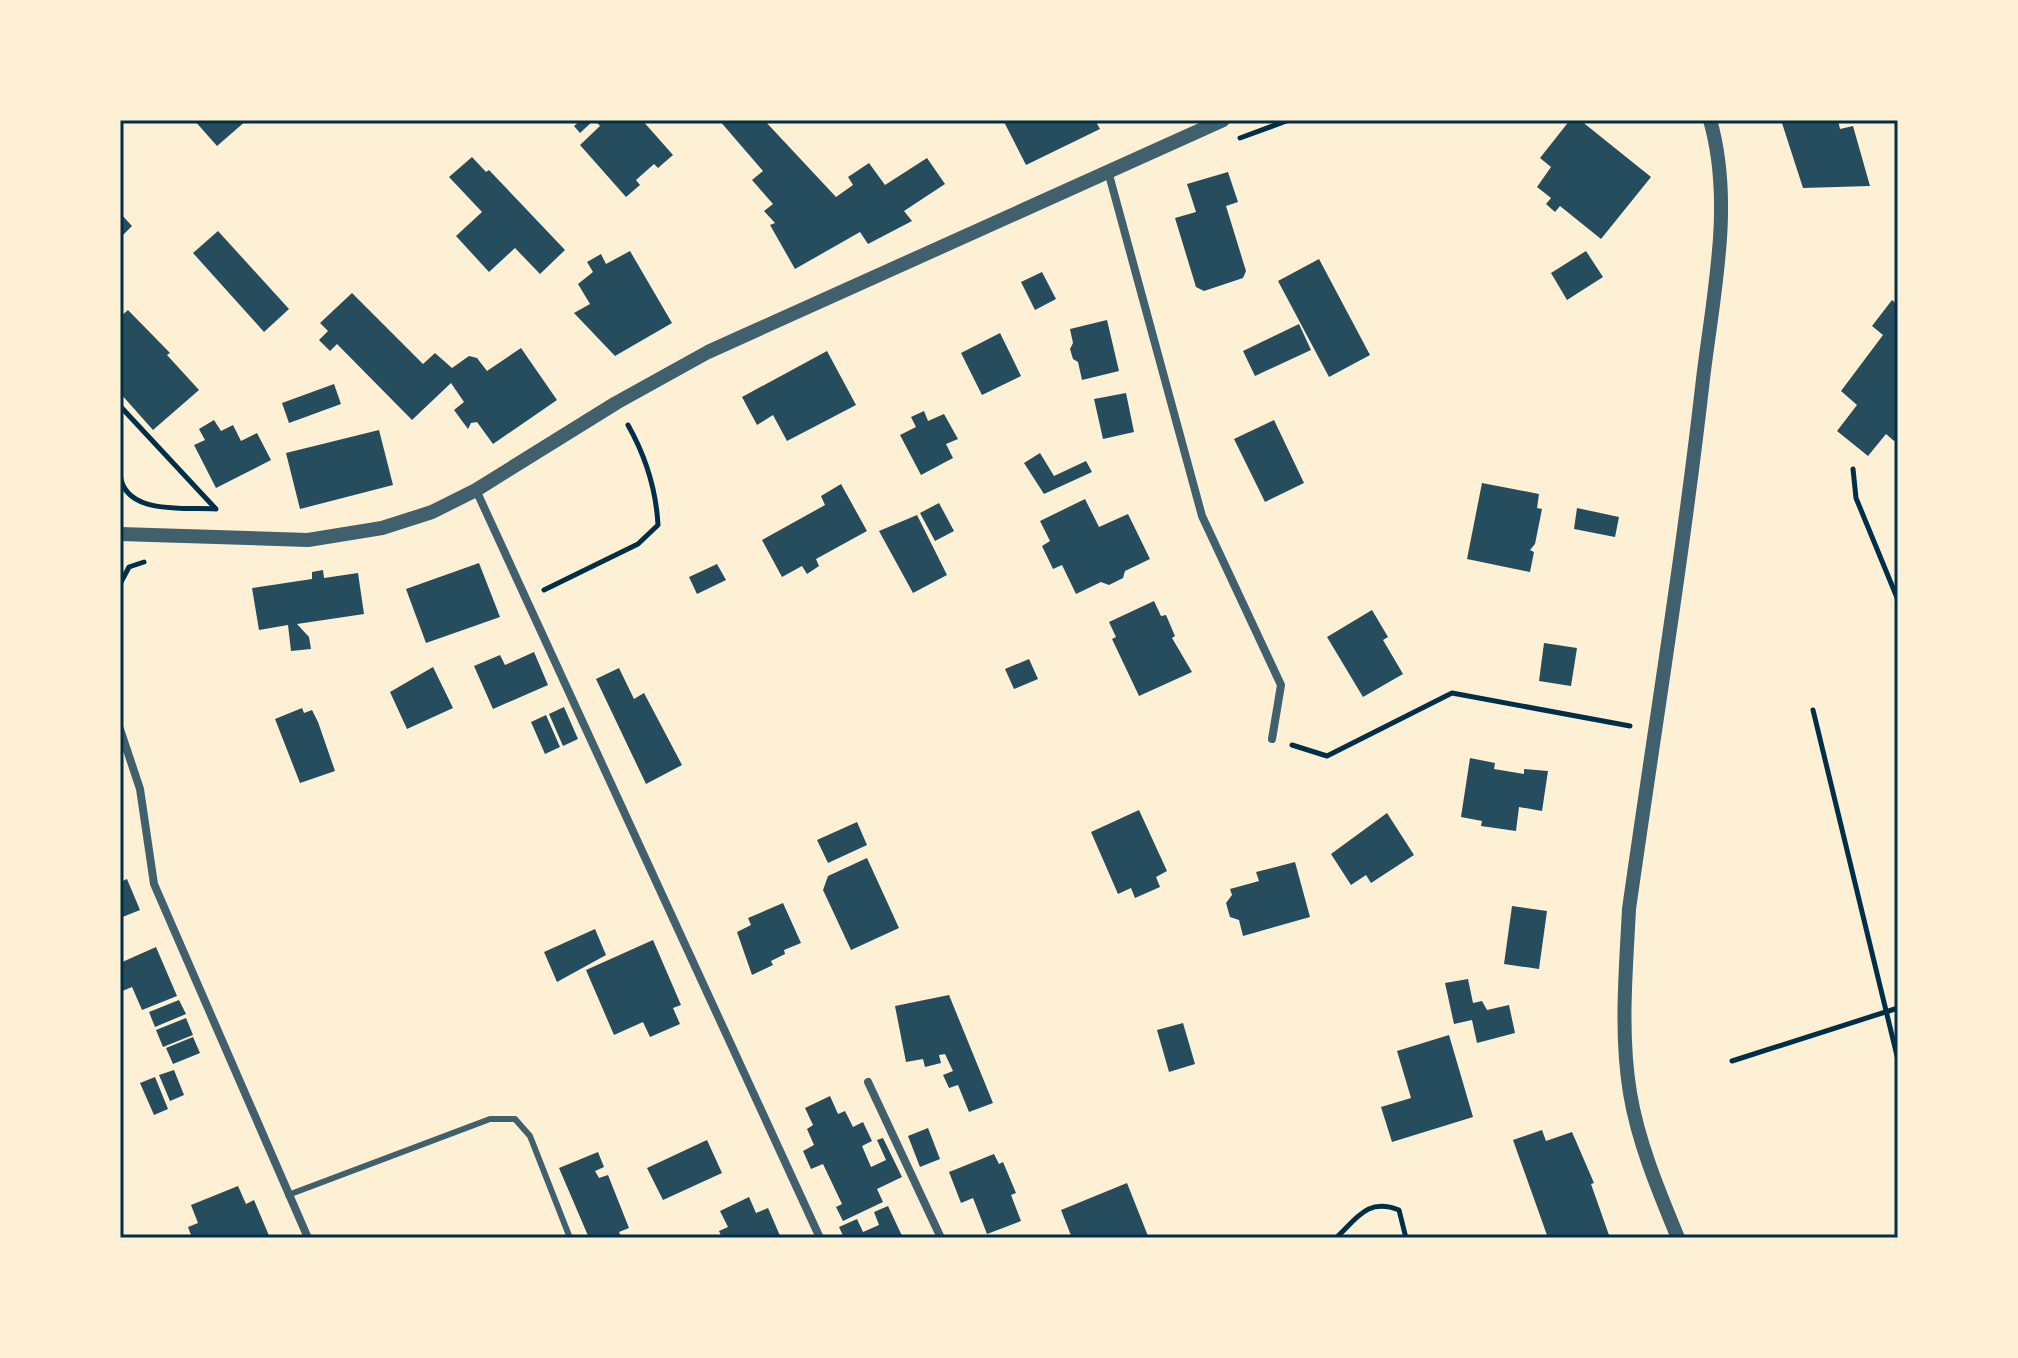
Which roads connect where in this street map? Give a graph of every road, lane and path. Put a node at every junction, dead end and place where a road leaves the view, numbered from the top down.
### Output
1 (1223, 120) edge
2 (1710, 120) edge
3 (1108, 171) junction
4 (616, 403) junction
5 (120, 406) edge
6 (639, 418) dead end
7 (628, 424) junction
8 (615, 432) dead end
9 (1853, 469) dead end
10 (120, 473) edge
11 (476, 490) junction
12 (216, 509) junction
13 (228, 511) dead end
14 (120, 534) edge
15 (157, 560) dead end
16 (120, 584) edge
17 (525, 599) junction
18 (1898, 600) edge
19 (1813, 710) dead end
20 (1631, 726) dead end
21 (120, 729) edge
22 (1272, 739) joint
23 (1898, 1008) edge
24 (1886, 1012) junction
25 (1898, 1060) edge
26 (1732, 1061) dead end
27 (868, 1082) dead end
28 (288, 1195) junction
29 (308, 1238) edge
30 (570, 1238) edge
31 (820, 1238) edge
32 (941, 1238) edge
33 (1336, 1238) edge
34 (1406, 1238) edge
35 (1678, 1238) edge

1 - 3 street
2 - 35 street
3 - 4 street
3 - 22 street
4 - 7 path
4 - 11 street
5 - 12 path
6 - 7 path
7 - 8 path
7 - 17 path
9 - 18 path
10 - 12 path
11 - 14 street
11 - 17 street
12 - 13 path
15 - 16 path
17 - 31 street
19 - 24 path
20 - 22 path
21 - 28 street
23 - 24 path
24 - 25 path
24 - 26 path
27 - 32 street
28 - 29 street
28 - 30 lane
33 - 34 path

